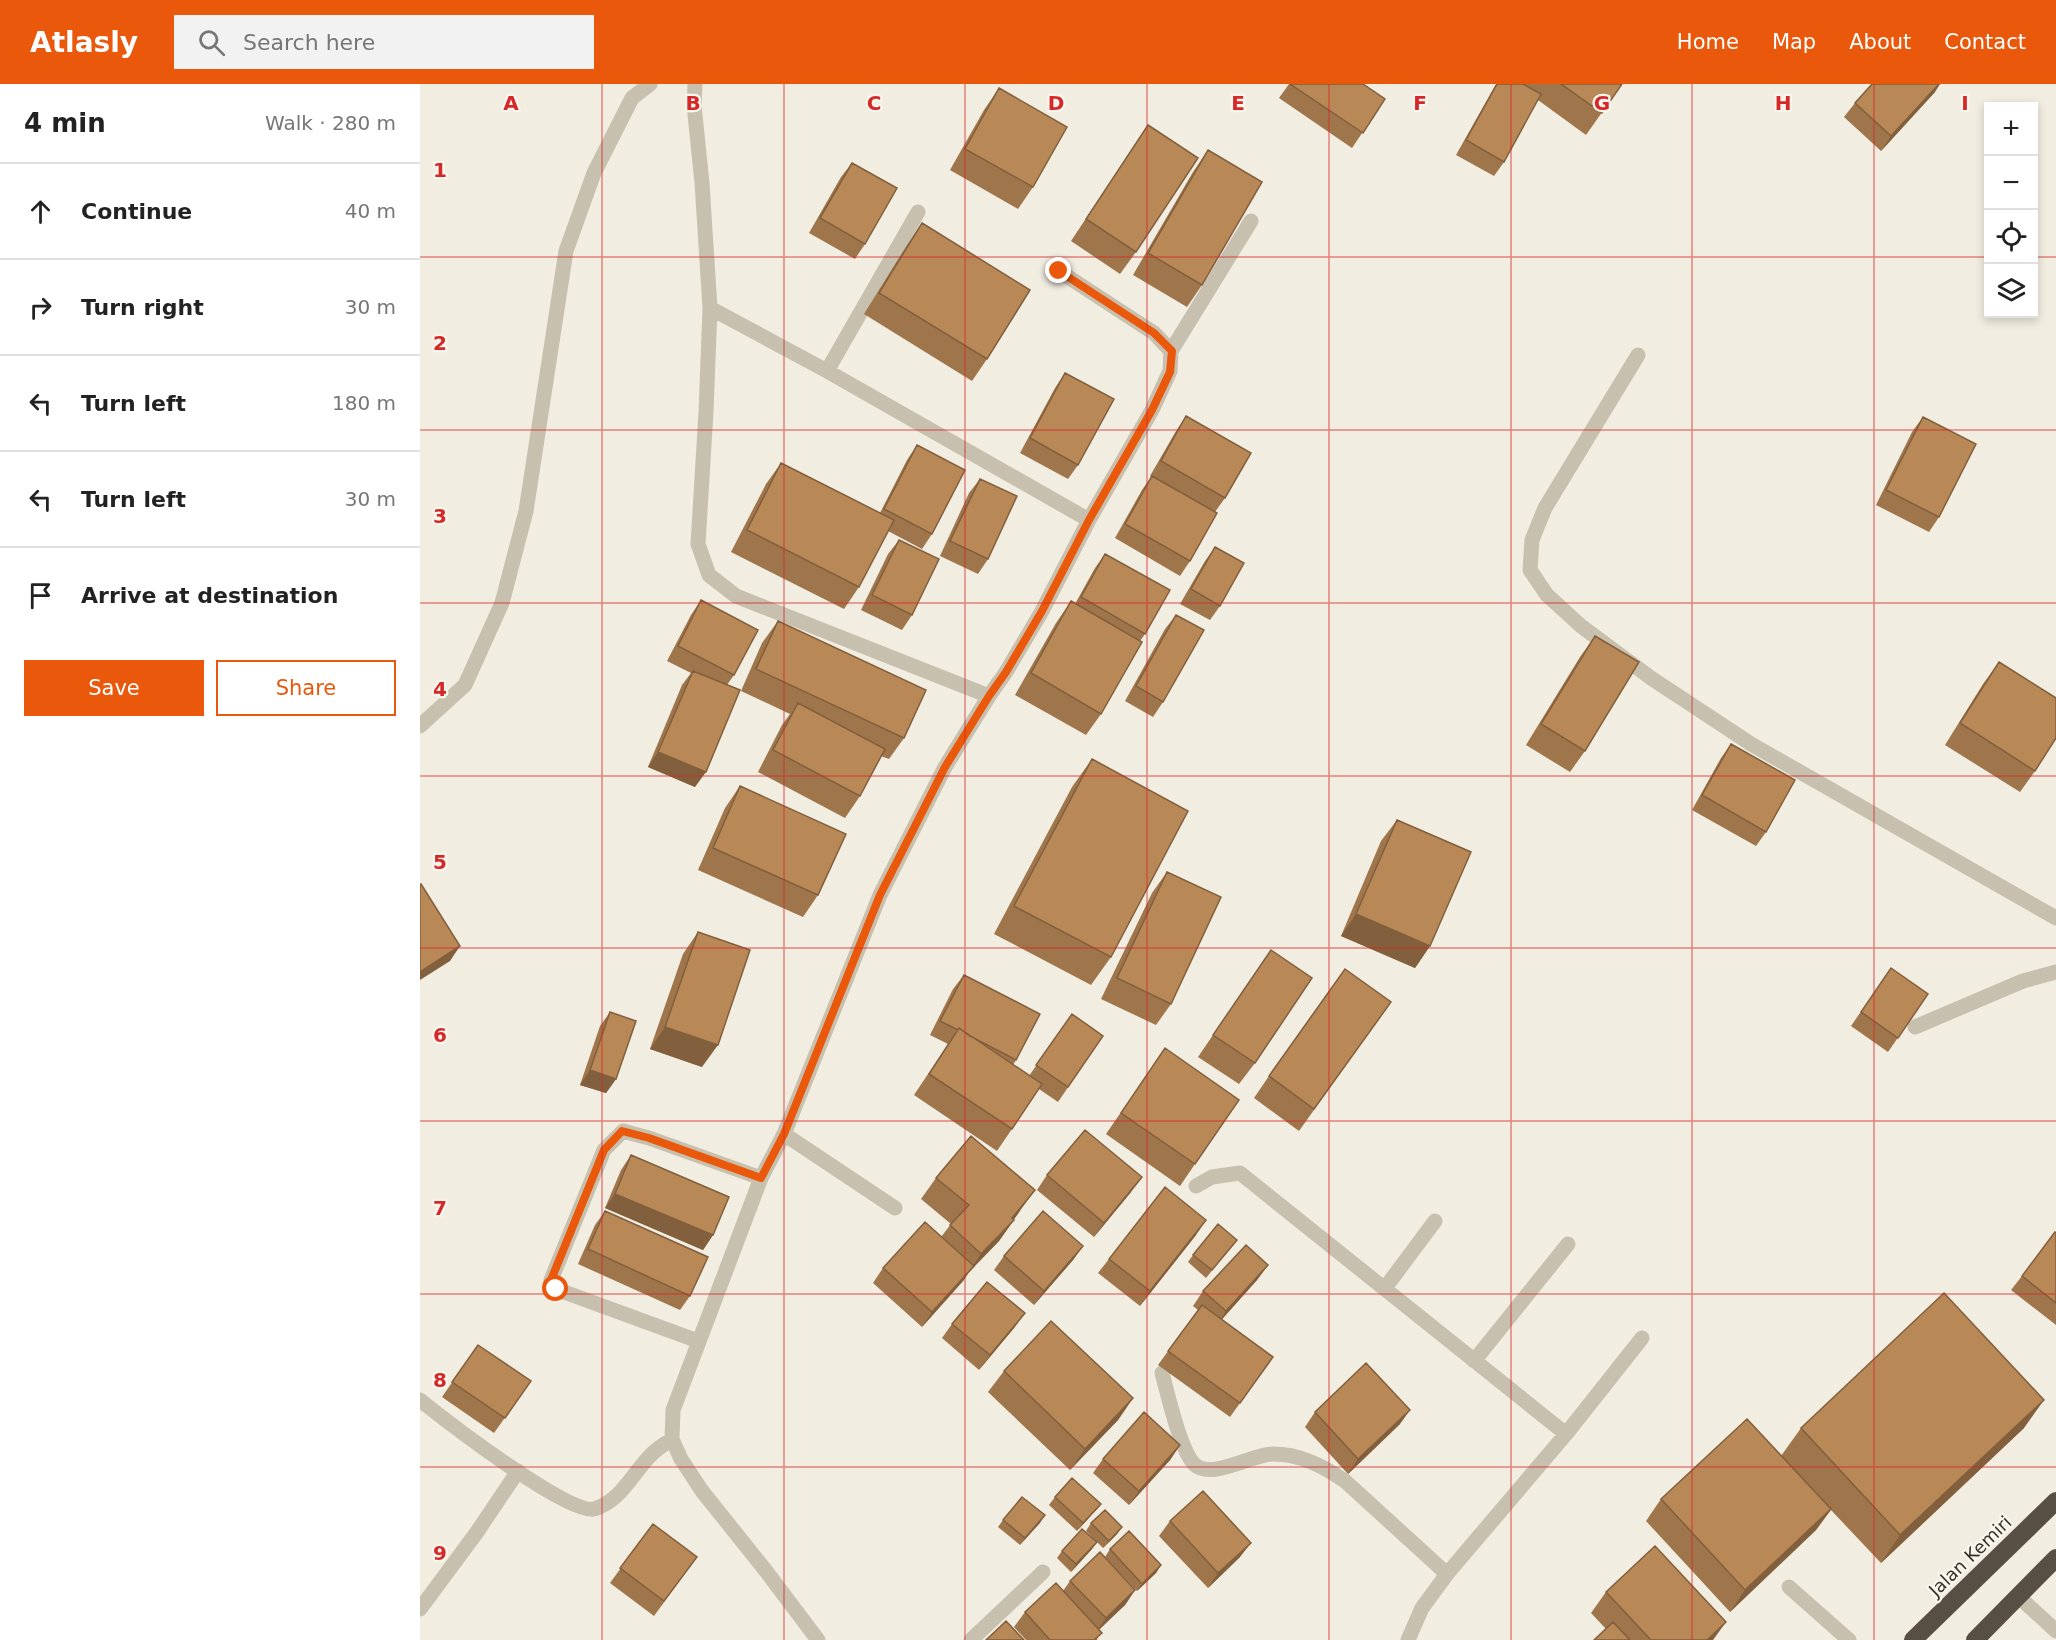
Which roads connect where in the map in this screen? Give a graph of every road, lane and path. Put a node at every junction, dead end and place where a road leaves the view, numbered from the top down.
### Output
1 (650, 84) edge
2 (695, 84) edge
3 (918, 212) dead end
4 (1251, 221) edge
5 (1059, 271) dead end
6 (710, 308) junction
7 (1172, 351) junction
8 (1638, 356) dead end
9 (827, 371) junction
10 (1089, 520) junction
11 (989, 696) junction
12 (420, 726) edge
13 (2056, 918) edge
14 (2056, 972) edge
15 (1915, 1027) edge
16 (784, 1134) junction
17 (761, 1178) junction
18 (1196, 1186) edge
19 (896, 1208) dead end
20 (1435, 1221) dead end
21 (1569, 1244) dead end
22 (1385, 1288) junction
23 (1642, 1338) dead end
24 (698, 1341) junction
25 (1474, 1361) junction
26 (1162, 1373) dead end
27 (420, 1400) edge
28 (1566, 1434) junction
29 (672, 1439) junction
30 (518, 1471) junction
31 (2056, 1502) edge
32 (2056, 1558) edge
33 (1043, 1572) dead end
34 (1447, 1574) junction
35 (1789, 1587) dead end
36 (2019, 1596) junction
37 (420, 1608) edge
38 (2056, 1631) edge
39 (818, 1640) edge
40 (971, 1640) edge
41 (1408, 1640) edge
42 (1849, 1640) edge
43 (1913, 1640) edge
44 (1975, 1640) edge

1 - 12 street
2 - 6 street
3 - 9 street
4 - 7 street
5 - 7 street
6 - 9 street
6 - 11 street
7 - 10 street
8 - 13 street
9 - 10 street
10 - 11 street
11 - 16 street
14 - 15 street
16 - 17 street
16 - 19 street
17 - 24 street
17 - 24 street
18 - 22 street
20 - 22 street
21 - 25 street
22 - 25 street
23 - 28 street
24 - 29 street
25 - 28 street
26 - 34 street
27 - 30 street
28 - 34 street
29 - 30 street
29 - 39 street
30 - 37 street
31 - 43 highway, Jalan Kemiri
32 - 36 highway
33 - 40 street
34 - 41 street
35 - 42 street
36 - 38 street
36 - 44 highway

